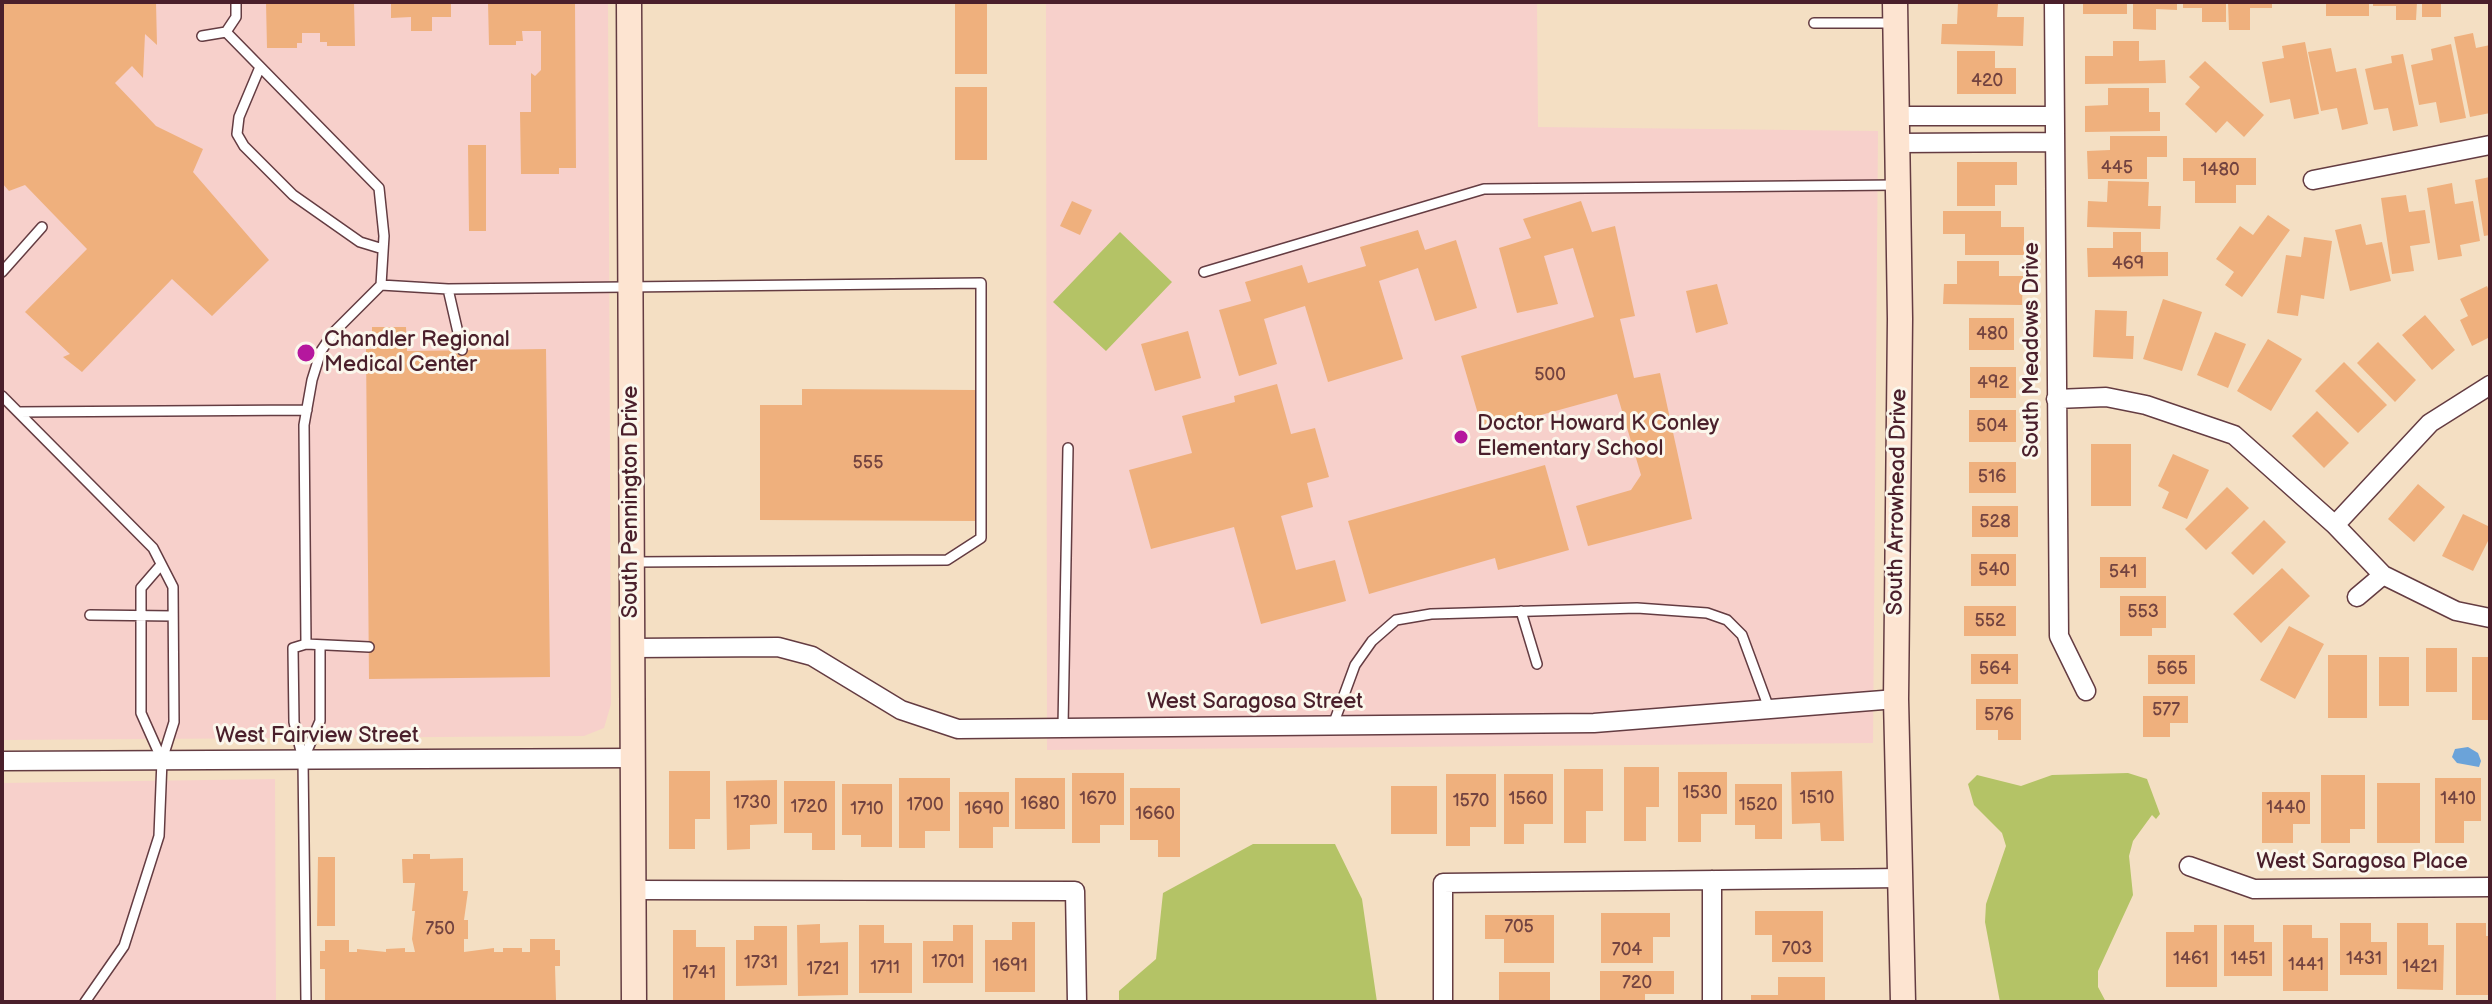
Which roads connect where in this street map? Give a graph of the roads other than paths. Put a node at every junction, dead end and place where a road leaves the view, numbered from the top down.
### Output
1 (236, 2) edge
2 (629, 2) edge
3 (2054, 2) edge
4 (1895, 12) edge
5 (1814, 23) dead end
6 (226, 32) junction
7 (202, 36) dead end
8 (260, 67) junction
9 (1897, 116) junction
10 (2054, 116) junction
11 (2054, 142) junction
12 (1898, 143) junction
13 (2490, 145) edge
14 (2313, 180) dead end
15 (1899, 185) junction
16 (42, 227) dead end
17 (383, 249) junction
18 (2, 272) edge
19 (1204, 272) dead end
20 (630, 284) junction
21 (381, 285) junction
22 (448, 289) junction
23 (462, 350) dead end
24 (2490, 385) edge
25 (2, 396) edge
26 (2056, 399) junction
27 (307, 410) junction
28 (18, 412) junction
29 (1068, 448) dead end
30 (2335, 525) junction
31 (631, 562) junction
32 (160, 566) junction
33 (2383, 575) junction
34 (2357, 597) dead end
35 (1521, 611) junction
36 (90, 615) dead end
37 (141, 616) junction
38 (173, 616) junction
39 (2490, 618) edge
40 (306, 644) junction
41 (369, 647) dead end
42 (320, 648) junction
43 (632, 648) junction
44 (1537, 664) dead end
45 (2086, 691) dead end
46 (1896, 699) junction
47 (1770, 711) junction
48 (1332, 726) junction
49 (1063, 727) junction
50 (632, 758) junction
51 (162, 760) junction
52 (303, 760) junction
53 (2, 761) edge
54 (2189, 866) dead end
55 (1902, 878) junction
56 (1712, 880) junction
57 (2490, 887) edge
58 (634, 890) junction
59 (85, 1002) edge
60 (306, 1002) edge
61 (634, 1002) edge
62 (1077, 1002) edge
63 (1443, 1002) edge
64 (1712, 1002) edge
65 (1903, 1002) edge

1 - 6 lane
2 - 20 street, South Pennington Drive
3 - 10 street, South Meadows Drive
4 - 5 lane
4 - 9 street, South Arrowhead Drive
6 - 7 lane
6 - 8 lane
8 - 17 lane
8 - 17 lane
9 - 10 street
9 - 12 street, South Arrowhead Drive
10 - 11 street, South Meadows Drive
11 - 12 street
11 - 26 street, South Meadows Drive
12 - 15 street, South Arrowhead Drive
13 - 14 street
15 - 19 lane
15 - 46 street, South Arrowhead Drive
16 - 18 lane
17 - 21 lane
20 - 22 lane
20 - 31 street, South Pennington Drive
20 - 31 lane
21 - 22 lane
21 - 27 lane
22 - 23 lane
24 - 30 street
25 - 28 lane
26 - 30 street
26 - 45 street, South Meadows Drive
27 - 28 lane
27 - 40 lane
28 - 32 lane
29 - 49 lane
30 - 33 street
31 - 43 street, South Pennington Drive
32 - 37 lane
32 - 38 lane
33 - 34 street
33 - 39 street
35 - 44 lane
35 - 47 lane
35 - 48 lane
36 - 37 lane
37 - 38 lane
37 - 51 lane
38 - 51 lane
40 - 42 lane
40 - 52 lane
41 - 42 lane
42 - 52 lane
43 - 49 street, West Saragosa Street
43 - 50 street, South Pennington Drive
46 - 47 street, West Saragosa Street
46 - 55 street, South Arrowhead Drive
47 - 48 street, West Saragosa Street
48 - 49 street, West Saragosa Street
50 - 52 street, West Fairview Street
50 - 58 street, South Pennington Drive
51 - 52 street, West Fairview Street
51 - 53 street, West Fairview Street
51 - 59 lane
52 - 60 lane
54 - 57 street, West Saragosa Place
55 - 56 street
55 - 65 street, South Arrowhead Drive
56 - 63 street
56 - 64 street
58 - 61 street, South Pennington Drive
58 - 62 street

